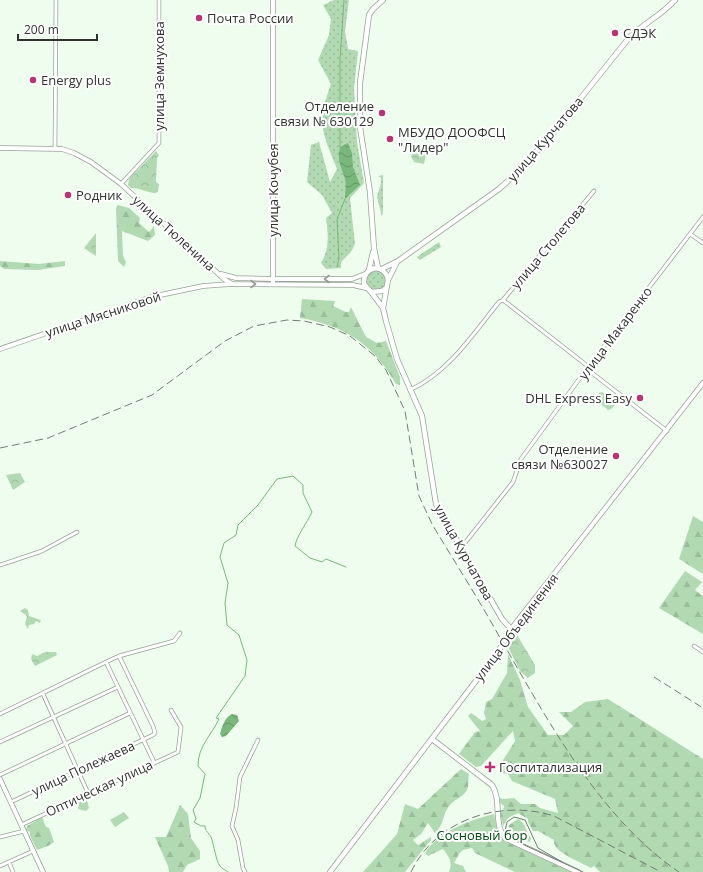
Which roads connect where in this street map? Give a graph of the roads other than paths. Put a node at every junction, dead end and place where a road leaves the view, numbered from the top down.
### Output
1 (56, 0) edge
2 (159, 0) edge
3 (273, 0) edge
4 (383, 0) edge
5 (675, 0) edge
6 (0, 148) edge
7 (56, 148) junction
8 (121, 184) junction
9 (594, 191) dead end
10 (703, 217) edge
11 (690, 234) junction
12 (703, 243) edge
13 (374, 248) junction
14 (398, 261) junction
15 (380, 268) junction
16 (369, 270) junction
17 (218, 273) junction
18 (365, 274) junction
19 (388, 280) junction
20 (273, 282) junction
21 (232, 284) junction
22 (366, 288) junction
23 (386, 288) junction
24 (372, 292) junction
25 (503, 300) junction
26 (383, 308) junction
27 (0, 348) edge
28 (588, 367) junction
29 (703, 383) edge
30 (410, 390) junction
31 (667, 431) junction
32 (77, 532) dead end
33 (461, 548) junction
34 (0, 565) edge
35 (511, 629) junction
36 (180, 633) dead end
37 (694, 646) dead end
38 (703, 652) edge
39 (119, 656) junction
40 (106, 662) junction
41 (118, 687) junction
42 (43, 694) junction
43 (171, 710) dead end
44 (130, 713) junction
45 (0, 714) edge
46 (54, 717) junction
47 (432, 739) junction
48 (143, 740) junction
49 (258, 740) dead end
50 (0, 742) edge
51 (66, 743) junction
52 (154, 762) junction
53 (77, 770) junction
54 (0, 775) edge
55 (0, 779) edge
56 (88, 792) junction
57 (11, 802) junction
58 (21, 825) junction
59 (24, 831) junction
60 (0, 837) edge
61 (33, 851) junction
62 (9, 862) junction
63 (0, 866) edge
64 (13, 872) edge
65 (43, 872) edge
66 (245, 872) edge
67 (330, 872) edge
68 (578, 872) edge

1 - 7 street
2 - 8 street, улица Земнухова
3 - 20 street, улица Кочубея
4 - 13 main road
5 - 14 main road, улица Курчатова
6 - 7 street, улица Тюленина
7 - 8 street, улица Тюленина
8 - 17 street, улица Тюленина
9 - 25 street, улица Столетова
10 - 11 street, улица Макаренко
11 - 12 street
11 - 28 street, улица Макаренко
13 - 15 main road
13 - 16 main road
14 - 15 main road, улица Курчатова
14 - 19 main road
15 - 16 main road
15 - 19 main road
16 - 18 main road
17 - 20 street, улица Мясниковой
17 - 21 street
18 -> 20 street, улица Мясниковой
18 - 22 main road
19 - 23 main road
21 -> 20 street, улица Мясниковой
20 - 22 street, улица Мясниковой
21 - 27 street, улица Мясниковой
22 - 24 main road
23 - 24 main road
23 - 26 main road, улица Курчатова
24 - 26 main road, улица Курчатова
25 - 28 street, улица Столетова
25 - 30 street, улица Столетова
26 - 30 main road, улица Курчатова
28 - 31 street, улица Столетова
28 - 33 street, улица Макаренко
29 - 31 street, улица Объединения
30 - 33 main road, улица Курчатова
31 - 35 street, улица Объединения
32 - 34 street
33 - 35 main road, улица Курчатова
35 - 47 main road, улица Объединения
36 - 39 street
37 - 38 street
39 - 40 street
39 - 48 street, улица Полежаева
40 - 41 street
40 - 42 street
41 - 44 street
41 - 46 street
42 - 45 street
42 - 46 street
43 - 52 street, Оптическая улица
44 - 48 street
44 - 51 street
46 - 50 street
46 - 51 street
47 - 67 main road, улица Объединения
47 - 68 main road
48 - 52 street
48 - 53 street, улица Полежаева
49 - 66 street
51 - 53 street
51 - 54 street
52 - 56 street, Оптическая улица
53 - 56 street
53 - 57 street, улица Полежаева
55 - 57 street
56 - 58 street, Оптическая улица
57 - 58 street
58 - 59 street
59 - 60 street
59 - 61 street
61 - 62 street
61 - 65 street
62 - 63 street
62 - 64 street

